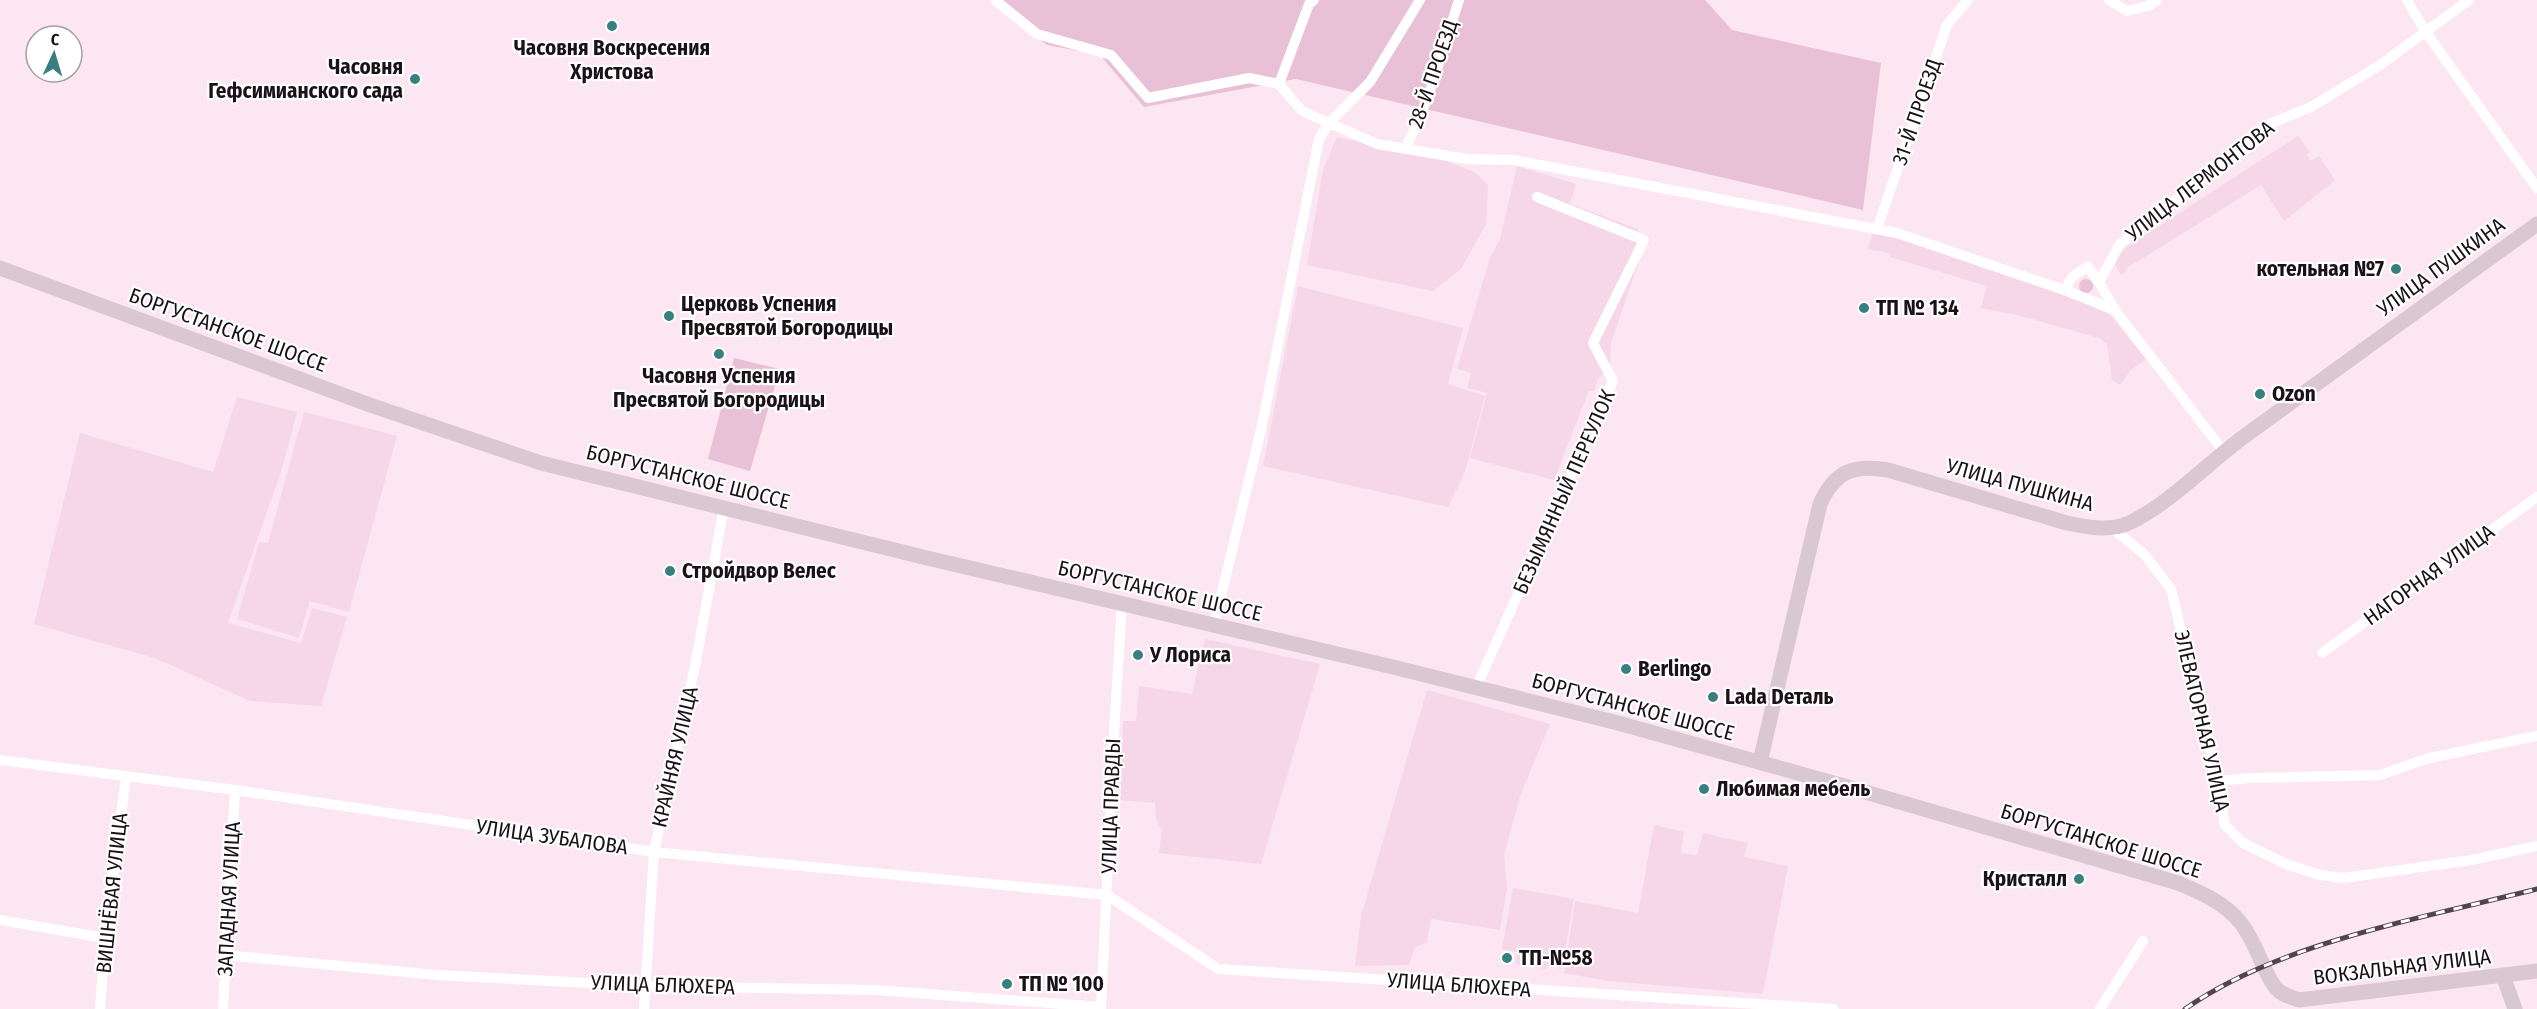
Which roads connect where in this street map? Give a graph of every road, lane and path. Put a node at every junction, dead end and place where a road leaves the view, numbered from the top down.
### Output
1 (995, 0) edge
2 (1314, 0) edge
3 (1420, 0) edge
4 (1459, 0) edge
5 (1968, 0) edge
6 (2109, 0) edge
7 (2157, 0) edge
8 (2407, 0) edge
9 (2469, 0) edge
10 (2425, 31) junction
11 (1279, 84) junction
12 (1329, 123) junction
13 (1406, 148) junction
14 (2537, 188) edge
15 (1537, 197) dead end
16 (2537, 224) edge
17 (1877, 229) junction
18 (0, 268) edge
19 (2099, 282) junction
20 (2067, 291) junction
21 (2115, 310) junction
22 (2224, 452) junction
23 (2537, 497) edge
24 (724, 507) junction
25 (2112, 528) junction
26 (1122, 603) junction
27 (1214, 626) junction
28 (2322, 653) dead end
29 (1476, 688) junction
30 (2537, 736) edge
31 (0, 760) edge
32 (1760, 762) junction
33 (126, 777) junction
34 (2217, 781) junction
35 (235, 790) junction
36 (2537, 846) edge
37 (654, 852) junction
38 (1107, 895) junction
39 (0, 920) edge
40 (105, 938) junction
41 (2143, 941) dead end
42 (225, 955) junction
43 (2537, 971) edge
44 (2504, 976) junction
45 (646, 986) junction
46 (2275, 988) joint
47 (1655, 997) junction
48 (1101, 1008) edge
49 (100, 1009) edge
50 (223, 1009) edge
51 (644, 1009) edge
52 (1656, 1009) edge
53 (1834, 1009) edge
54 (2100, 1009) edge
55 (2514, 1009) edge

1 - 11 street
2 - 11 street
3 - 12 street
4 - 13 street, 28-Й ПРОЕЗД
5 - 17 street, 31-Й ПРОЕЗД
6 - 7 street
8 - 10 street
9 - 10 street, УЛИЦА ЛЕРМОНТОВА
10 - 14 street
10 - 19 street, УЛИЦА ЛЕРМОНТОВА
11 - 12 street
12 - 13 street
12 - 27 street
13 - 17 street
15 - 29 street, БЕЗЫМЯННЫЙ ПЕРЕУЛОК
16 - 22 street, УЛИЦА ПУШКИНА
17 - 20 street
18 - 24 street, БОРГУСТАНСКОЕ ШОССЕ
19 - 20 street
19 - 21 street
20 - 21 street
21 - 22 street
22 - 25 street, УЛИЦА ПУШКИНА
23 - 28 street, НАГОРНАЯ УЛИЦА
24 - 26 street, БОРГУСТАНСКОЕ ШОССЕ
24 - 37 street, КРАЙНЯЯ УЛИЦА
25 - 32 street, УЛИЦА ПУШКИНА
25 - 34 street, ЭЛЕВАТОРНАЯ УЛИЦА
26 - 27 street, БОРГУСТАНСКОЕ ШОССЕ
26 - 38 street, УЛИЦА ПРАВДЫ
27 - 29 street, БОРГУСТАНСКОЕ ШОССЕ
29 - 32 street, БОРГУСТАНСКОЕ ШОССЕ
30 - 34 street
31 - 33 street, УЛИЦА ЗУБАЛОВА
32 - 46 street, БОРГУСТАНСКОЕ ШОССЕ
33 - 35 street, УЛИЦА ЗУБАЛОВА
33 - 40 street, ВИШНЁВАЯ УЛИЦА
34 - 36 street, ЭЛЕВАТОРНАЯ УЛИЦА
35 - 37 street, УЛИЦА ЗУБАЛОВА
35 - 42 street, ЗАПАДНАЯ УЛИЦА
37 - 38 street, УЛИЦА ЗУБАЛОВА
37 - 45 street, КРАЙНЯЯ УЛИЦА
38 - 47 street, УЛИЦА БЛЮХЕРА
38 - 48 street, УЛИЦА ПРАВДЫ
39 - 40 street
40 - 49 street, ВИШНЁВАЯ УЛИЦА
41 - 54 street
42 - 45 street, УЛИЦА БЛЮХЕРА
42 - 50 street, ЗАПАДНАЯ УЛИЦА
43 - 44 street, ВОКЗАЛЬНАЯ УЛИЦА
44 - 46 street, ВОКЗАЛЬНАЯ УЛИЦА
44 - 55 street
45 - 48 street, УЛИЦА БЛЮХЕРА
45 - 51 street, КРАЙНЯЯ УЛИЦА
47 - 52 street
47 - 53 street, УЛИЦА БЛЮХЕРА

